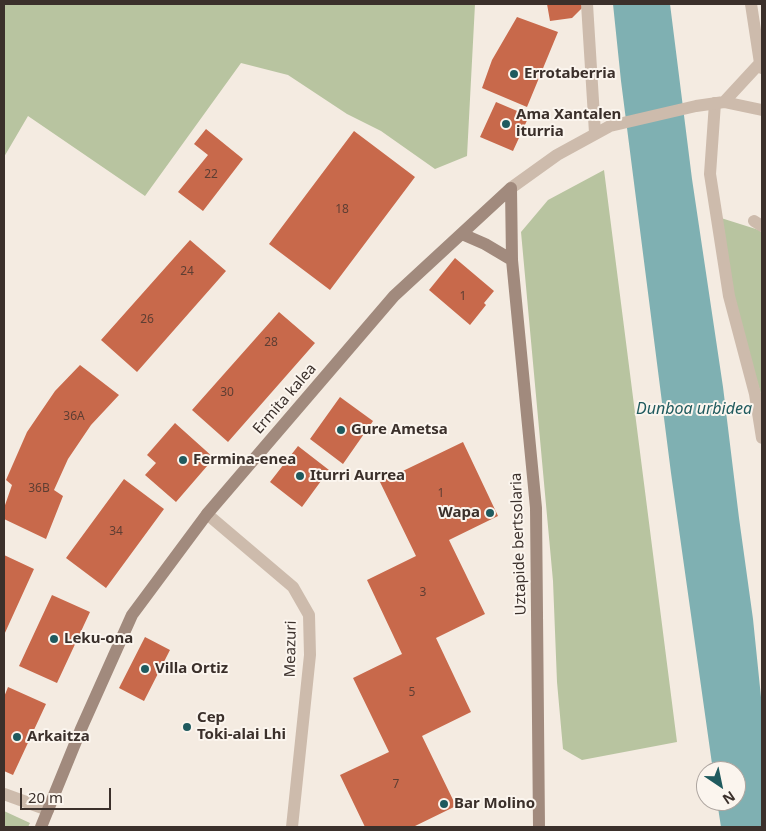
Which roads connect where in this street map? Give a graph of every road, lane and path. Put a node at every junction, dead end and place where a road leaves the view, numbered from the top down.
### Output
1 (587, 4) edge
2 (751, 4) edge
3 (761, 66) edge
4 (719, 103) junction
5 (762, 110) edge
6 (595, 133) junction
7 (512, 188) junction
8 (462, 234) junction
9 (512, 260) junction
10 (762, 438) edge
11 (207, 514) junction
12 (4, 794) edge
13 (48, 810) junction
14 (41, 827) edge
15 (292, 827) edge
16 (539, 827) edge

1 - 6 street
2 - 3 street
3 - 4 street
4 - 5 street
4 - 6 street, Ermita kalea
4 - 10 street
6 - 7 street, Ermita kalea
7 - 8 street, Ermita kalea
7 - 9 street, Uztapide bertsolaria
8 - 9 street
8 - 11 street, Ermita kalea
9 - 16 street, Uztapide bertsolaria
11 - 13 street, Ermita kalea
11 - 15 street, Meazuri
12 - 13 street
13 - 14 street, Ermita kalea

